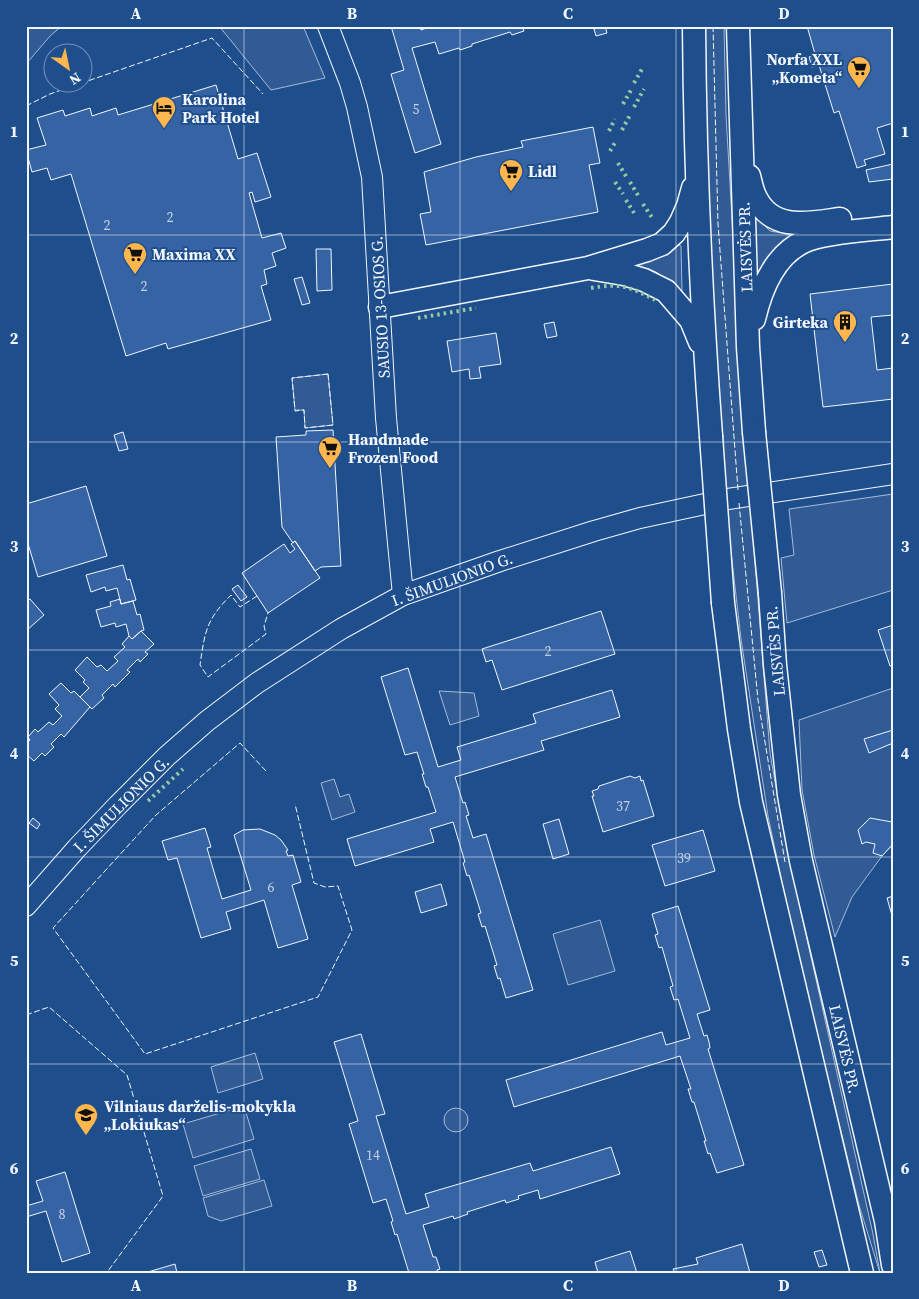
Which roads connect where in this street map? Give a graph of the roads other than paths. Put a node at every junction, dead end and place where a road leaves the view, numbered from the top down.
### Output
1 (328, 26) edge
2 (694, 26) edge
3 (738, 26) edge
4 (741, 152) junction
5 (697, 170) junction
6 (893, 211) edge
7 (893, 227) edge
8 (588, 268) junction
9 (380, 307) junction
10 (748, 347) junction
11 (705, 356) junction
12 (893, 474) edge
13 (403, 594) junction
14 (26, 906) edge
15 (886, 1221) junction
16 (852, 1224) junction
17 (893, 1243) edge
18 (893, 1265) edge
19 (855, 1273) edge
20 (862, 1273) edge

1 - 9 street, SAUSIO 13-OSIOS G.
2 - 5 main road
3 - 4 main road, LAISVĖS PR.
4 - 6 main road
4 - 10 main road, LAISVĖS PR.
5 - 8 main road
5 - 11 main road
7 - 10 main road
8 - 9 main road
8 - 11 main road
9 - 13 street, SAUSIO 13-OSIOS G.
10 - 15 main road, LAISVĖS PR., bridge
11 - 16 main road, bridge
12 - 13 street, I. ŠIMULIONIO G.
13 - 14 street, I. ŠIMULIONIO G.
15 - 17 main road
15 - 18 main road, LAISVĖS PR.
16 - 19 main road
16 - 20 main road

